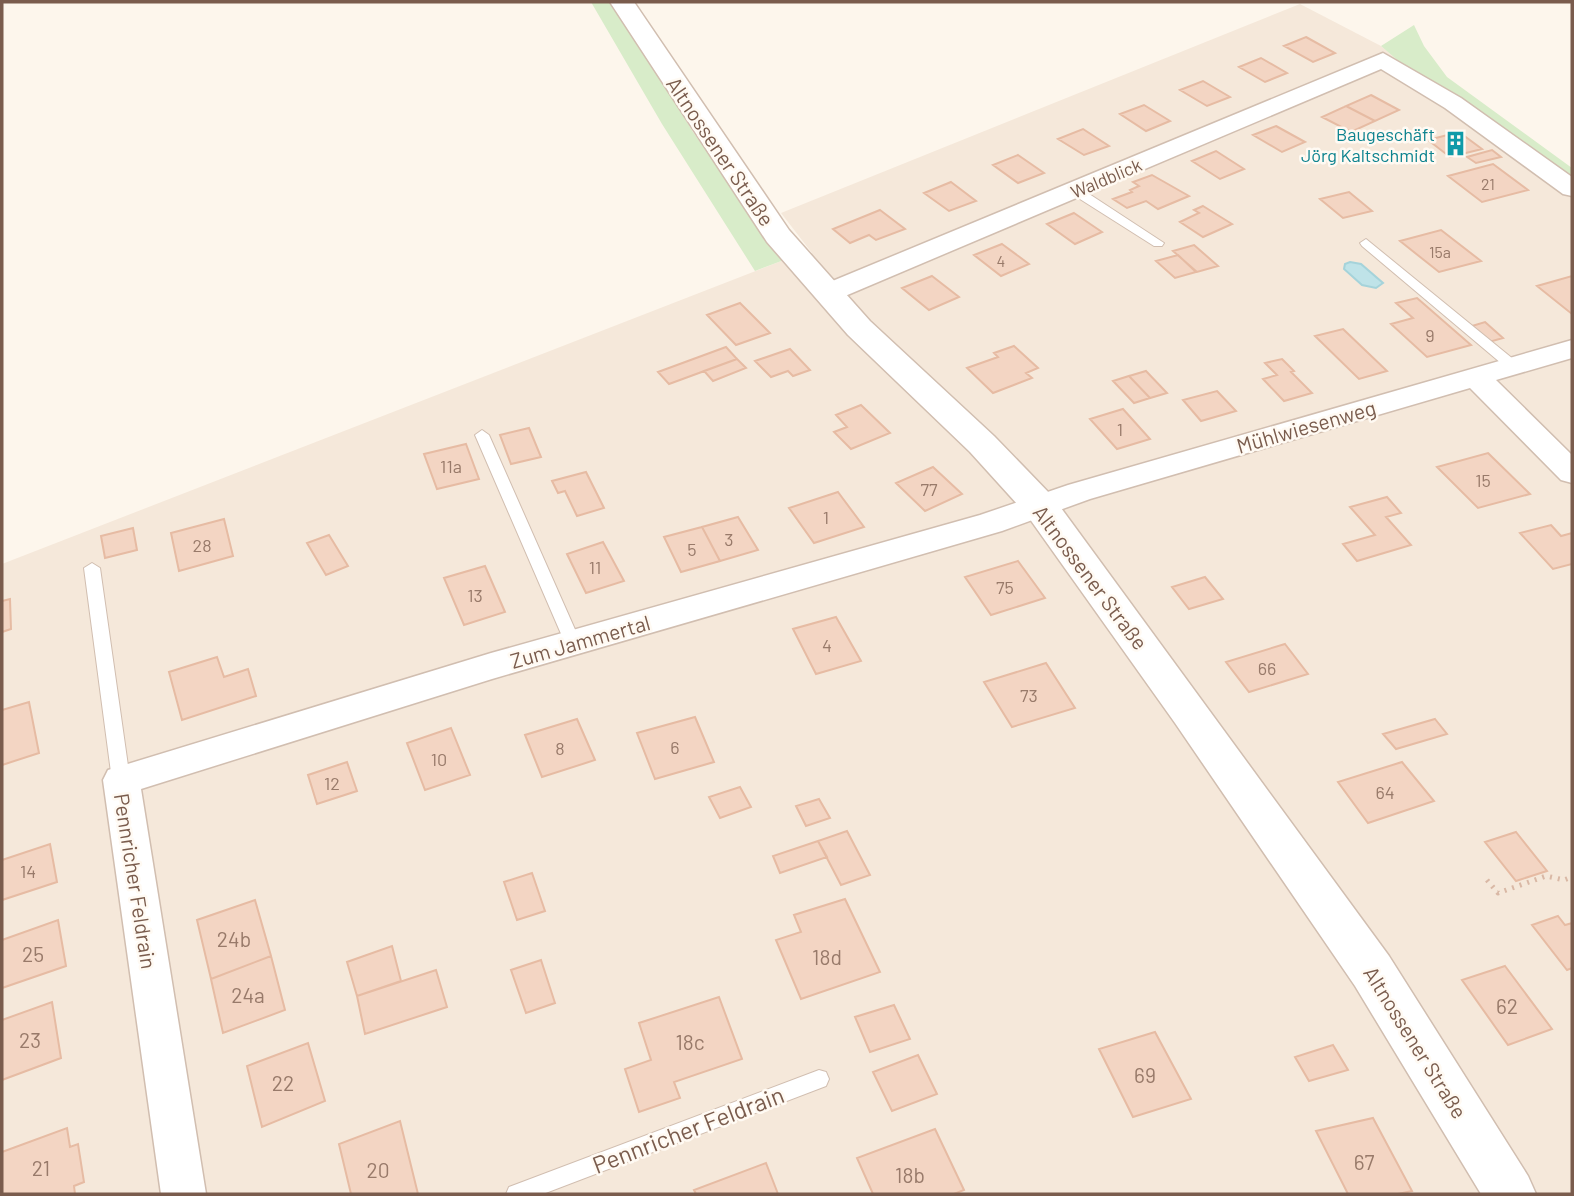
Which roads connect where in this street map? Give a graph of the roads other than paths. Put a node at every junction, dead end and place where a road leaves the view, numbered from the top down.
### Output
1 (622, 2) edge
2 (1572, 189) edge
3 (1076, 191) junction
4 (1158, 243) dead end
5 (1366, 243) dead end
6 (828, 293) junction
7 (1572, 349) edge
8 (1513, 366) junction
9 (1476, 377) junction
10 (482, 435) dead end
11 (1572, 473) edge
12 (1040, 506) junction
13 (92, 568) dead end
14 (573, 643) junction
15 (121, 779) junction
16 (818, 1079) dead end
17 (183, 1194) edge
18 (517, 1194) edge
19 (1510, 1194) edge

1 - 6 street, Altnossener Straße
2 - 3 street, Waldblick
3 - 4 lane
3 - 6 street, Waldblick
5 - 8 lane
6 - 12 street, Altnossener Straße
7 - 8 street, Mühlwiesenweg
8 - 9 street, Mühlwiesenweg
9 - 11 street
9 - 12 street, Mühlwiesenweg
10 - 14 lane
12 - 14 street, Zum Jammertal
12 - 19 street, Altnossener Straße
13 - 15 lane, Pennricher Feldrain
14 - 15 street, Zum Jammertal
15 - 17 street, Pennricher Feldrain
16 - 18 lane, Pennricher Feldrain

